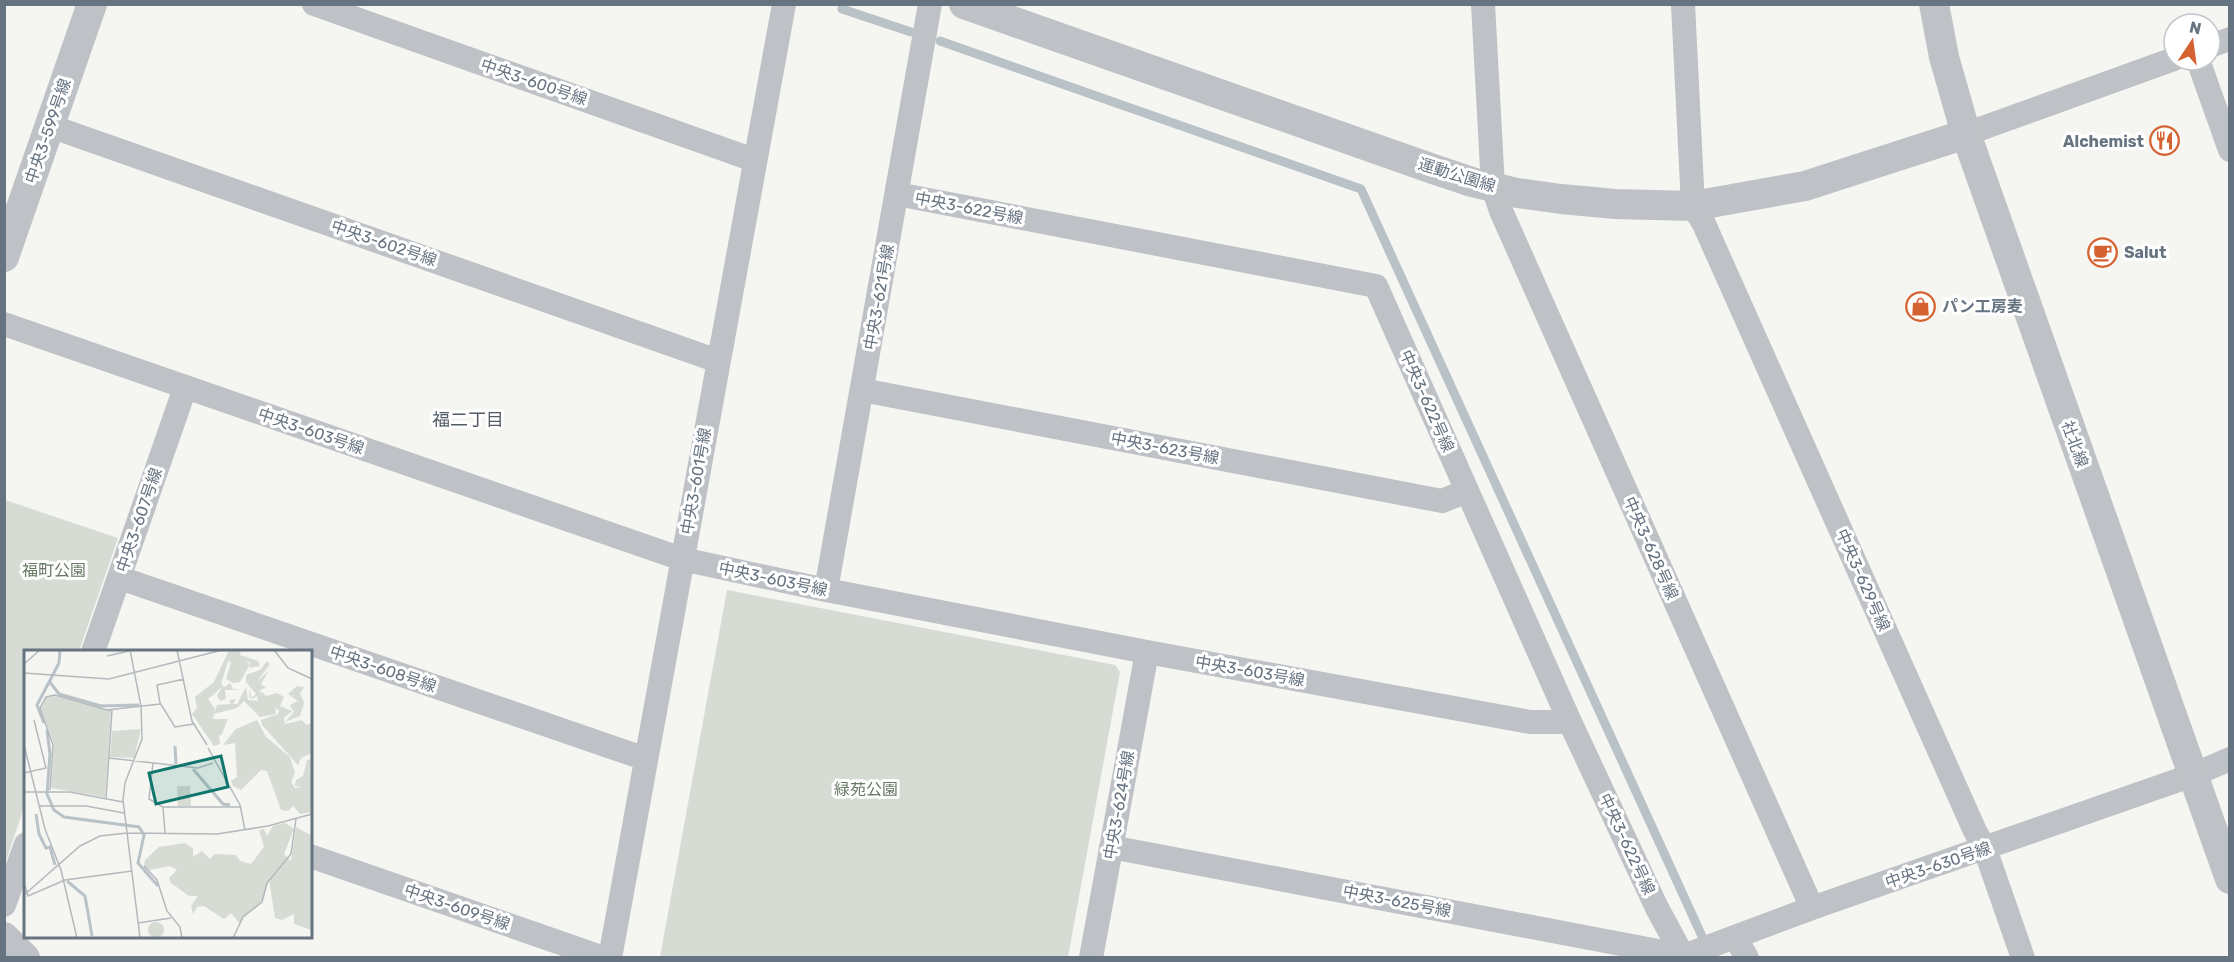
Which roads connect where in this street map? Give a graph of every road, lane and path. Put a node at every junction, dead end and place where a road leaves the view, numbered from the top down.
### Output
1 (93, 4) edge
2 (315, 4) edge
3 (784, 4) edge
4 (930, 4) edge
5 (964, 4) edge
6 (1483, 4) edge
7 (1683, 4) edge
8 (1934, 4) edge
9 (2162, 63) edge
10 (2202, 72) edge
11 (50, 126) junction
12 (1966, 134) junction
13 (2229, 150) edge
14 (754, 160) junction
15 (1493, 187) junction
16 (897, 194) junction
17 (1693, 206) junction
18 (4, 257) edge
19 (4, 324) edge
20 (718, 361) junction
21 (184, 388) junction
22 (862, 390) junction
23 (1467, 491) junction
24 (682, 559) junction
25 (120, 578) junction
26 (826, 590) junction
27 (93, 650) edge
28 (1147, 652) junction
29 (1570, 722) junction
30 (646, 759) junction
31 (2229, 759) edge
32 (2193, 775) junction
33 (1111, 847) junction
34 (1985, 849) junction
35 (24, 850) edge
36 (312, 857) edge
37 (2229, 879) edge
38 (4, 905) edge
39 (1812, 908) junction
40 (4, 938) edge
41 (1728, 939) junction
42 (1688, 955) edge
43 (25, 957) edge
44 (604, 957) edge
45 (610, 957) edge
46 (1091, 957) edge
47 (1747, 957) edge
48 (2023, 957) edge

1 - 11 street, 中央3-599号線
2 - 14 street, 中央3-600号線
3 - 14 street, 中央3-601号線
4 - 16 street, 中央3-621号線
5 - 15 street, 運動公園線
6 - 15 street, 中央3-628号線
7 - 17 street
8 - 12 street, 社北線
9 - 12 street
10 - 13 street
11 - 18 street, 中央3-599号線
11 - 20 street, 中央3-602号線
12 - 17 street, 運動公園線
12 - 32 street, 社北線
14 - 20 street, 中央3-601号線
15 - 17 street, 運動公園線
15 - 39 street, 中央3-628号線
16 - 22 street, 中央3-621号線
16 - 23 street, 中央3-622号線
17 - 34 street, 中央3-629号線
19 - 21 street, 中央3-603号線
20 - 24 street, 中央3-601号線
21 - 24 street, 中央3-603号線
21 - 25 street, 中央3-607号線
22 - 23 street, 中央3-623号線
22 - 26 street, 中央3-621号線
23 - 29 street, 中央3-622号線
24 - 26 street, 中央3-603号線
24 - 30 street, 中央3-601号線
25 - 27 street, 中央3-607号線
25 - 30 street, 中央3-608号線
26 - 28 street, 中央3-603号線
28 - 29 street, 中央3-603号線
28 - 33 street, 中央3-624号線
29 - 42 street, 中央3-622号線
30 - 45 street, 中央3-601号線
31 - 32 street, 中央3-630号線
32 - 34 street, 中央3-630号線
32 - 37 street, 社北線
33 - 42 street, 中央3-625号線
33 - 46 street, 中央3-624号線
34 - 39 street, 中央3-630号線
34 - 48 street, 中央3-629号線
35 - 38 street
36 - 44 street, 中央3-609号線
39 - 41 street, 中央3-630号線
40 - 43 street
41 - 42 street, 中央3-630号線
41 - 47 street

